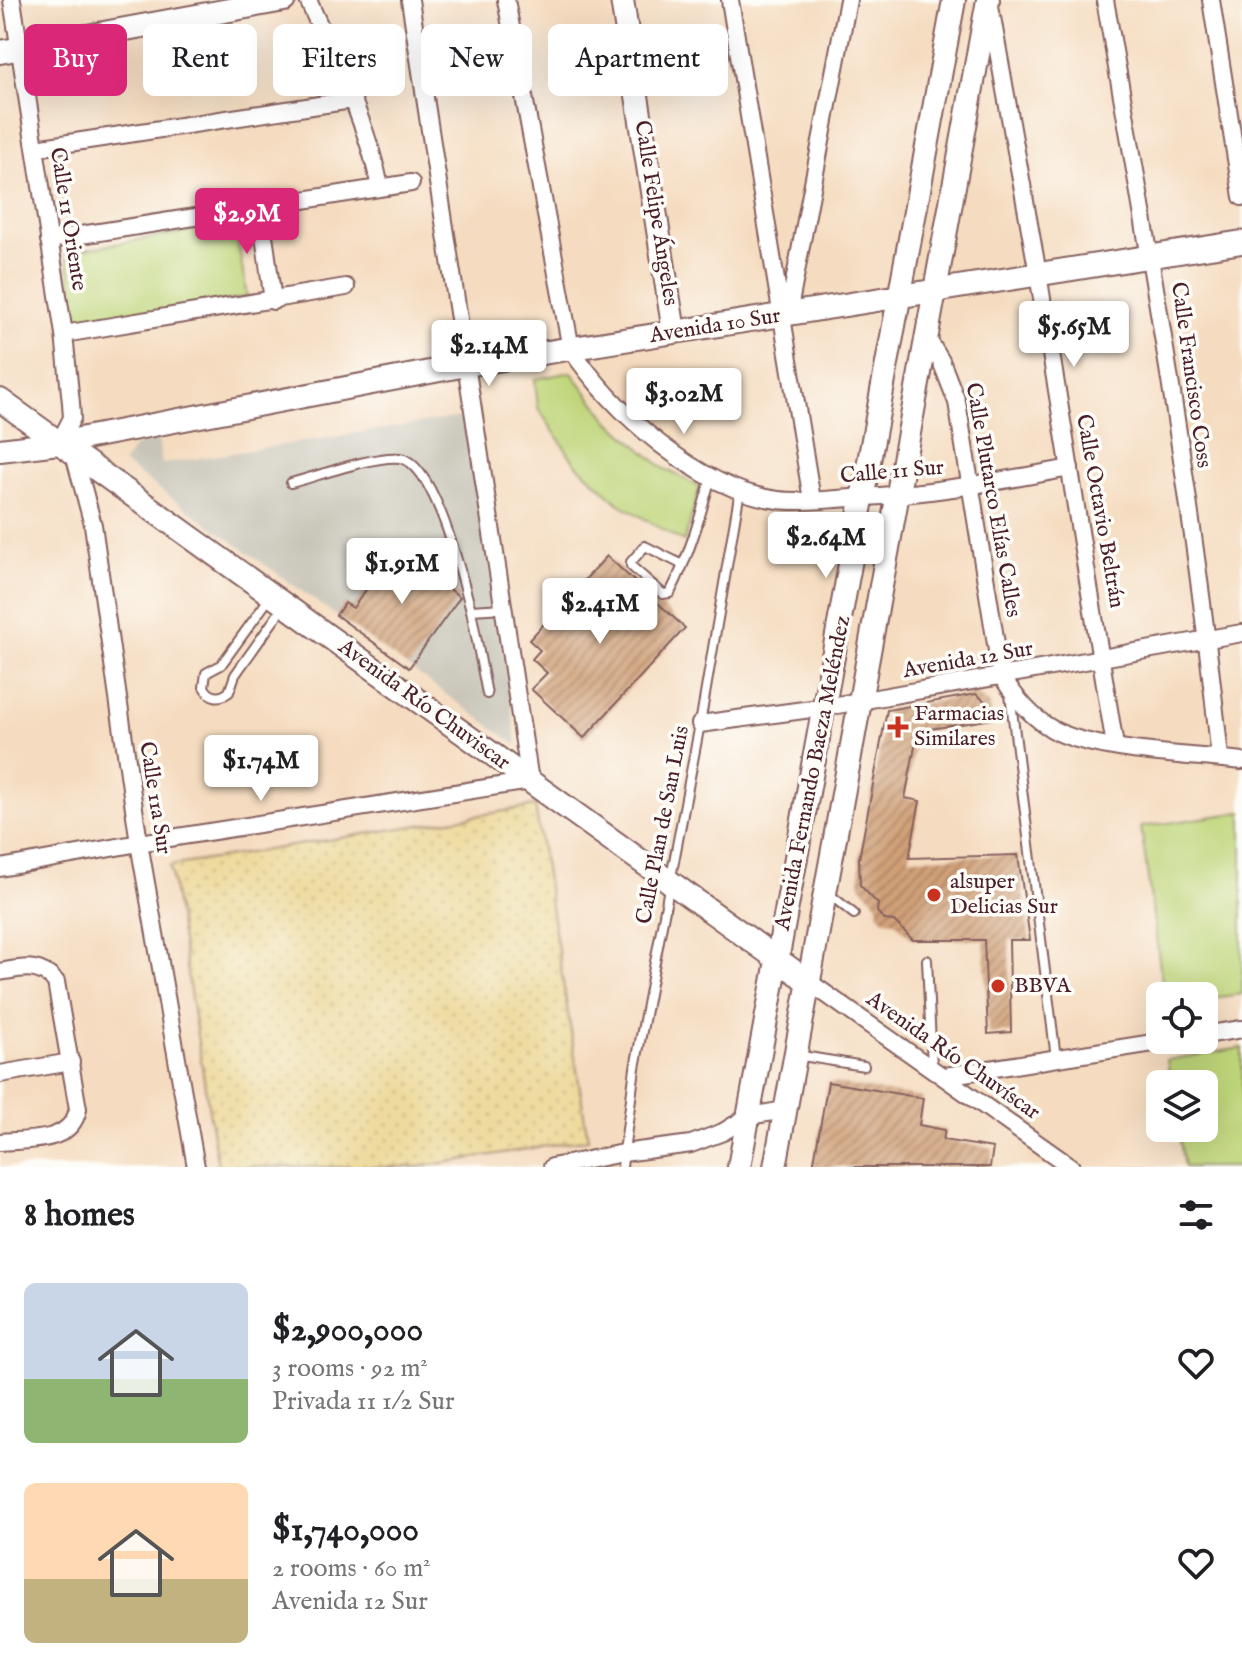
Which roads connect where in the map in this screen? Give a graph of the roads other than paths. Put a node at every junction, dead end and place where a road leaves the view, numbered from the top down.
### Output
1 (12, 0) edge
2 (284, 0) edge
3 (308, 0) edge
4 (410, 0) edge
5 (506, 0) edge
6 (622, 0) edge
7 (730, 0) edge
8 (835, 0) edge
9 (848, 0) edge
10 (954, 0) edge
11 (989, 0) edge
12 (1105, 0) edge
13 (1211, 0) edge
14 (843, 31) junction
15 (10, 50) edge
16 (352, 100) junction
17 (36, 148) junction
18 (411, 183) dead end
19 (380, 187) junction
20 (1242, 197) edge
21 (260, 206) junction
22 (49, 240) junction
23 (1242, 242) edge
24 (1151, 256) junction
25 (1038, 274) junction
26 (346, 287) dead end
27 (935, 291) junction
28 (898, 296) junction
29 (273, 301) junction
30 (784, 315) junction
31 (674, 332) junction
32 (64, 334) junction
33 (927, 338) junction
34 (571, 349) junction
35 (466, 365) junction
36 (0, 400) edge
37 (59, 443) junction
38 (0, 450) edge
39 (1070, 468) junction
40 (711, 476) junction
41 (291, 483) dead end
42 (971, 487) junction
43 (740, 490) junction
44 (898, 494) junction
45 (864, 497) junction
46 (812, 500) junction
47 (683, 565) junction
48 (278, 600) junction
49 (505, 608) junction
50 (471, 610) junction
51 (1242, 633) edge
52 (1208, 638) junction
53 (1102, 659) junction
54 (1006, 682) junction
55 (487, 694) dead end
56 (860, 701) junction
57 (826, 707) junction
58 (700, 724) junction
59 (1115, 746) junction
60 (1220, 758) junction
61 (1242, 761) edge
62 (530, 781) junction
63 (139, 843) junction
64 (0, 868) edge
65 (670, 882) junction
66 (825, 891) junction
67 (854, 914) dead end
68 (778, 959) junction
69 (927, 960) dead end
70 (0, 972) edge
71 (809, 982) junction
72 (1242, 1029) edge
73 (1218, 1033) edge
74 (1146, 1044) edge
75 (795, 1055) junction
76 (1056, 1058) junction
77 (71, 1062) junction
78 (864, 1066) dead end
79 (938, 1071) junction
80 (0, 1074) edge
81 (785, 1110) junction
82 (749, 1116) junction
83 (0, 1142) edge
84 (622, 1160) edge
85 (196, 1167) edge
86 (552, 1167) edge
87 (739, 1167) edge
88 (775, 1167) edge
89 (1071, 1167) edge

1 - 15 street, Calle 11 Oriente
2 - 15 main road
3 - 16 street
4 - 35 street
5 - 34 street
6 - 31 main road, Calle Felipe Ángeles
7 - 30 street
8 - 14 street
9 - 14 street
10 - 28 main road, Avenida Fernando Baeza Meléndez
11 - 25 street, Calle Octavio Beltrán
11 - 27 main road, Avenida Fernando Baeza Meléndez
12 - 24 street, Calle Francisco Coss
13 - 20 street
14 - 30 street
15 - 17 street, Calle 11 Oriente
16 - 17 street
16 - 19 street
17 - 22 street, Calle 11 Oriente
18 - 19 street
19 - 21 street
21 - 22 street
21 - 29 street
22 - 32 street, Calle 11 Oriente
23 - 24 main road, Avenida 10 Sur
24 - 25 main road, Avenida 10 Sur
24 - 52 street, Calle Francisco Coss
25 - 27 main road, Avenida 10 Sur
25 - 39 street, Calle Octavio Beltrán
26 - 29 street
27 - 28 main road, Avenida 10 Sur
27 - 33 main road, Avenida Fernando Baeza Meléndez
28 - 30 main road, Avenida 10 Sur
28 - 45 main road, Avenida Fernando Baeza Meléndez
29 - 32 street
30 - 31 main road, Avenida 10 Sur
30 - 46 street
31 - 34 main road, Avenida 10 Sur
32 - 37 street, Calle 11 Oriente
33 - 42 street, Calle Plutarco Elías Calles
33 - 44 main road, Avenida Fernando Baeza Meléndez
34 - 35 main road, Avenida 10 Sur
34 - 40 street, Calle 11 Sur
35 - 37 main road, Avenida 10 Sur
35 - 49 street
36 - 37 main road, Avenida Río Chuviscar
37 - 38 main road, Avenida 10 Sur
37 - 48 main road, Avenida Río Chuviscar
37 - 63 street, Calle 11a Sur
39 - 42 street, Calle 11 Sur
39 - 53 street, Calle Octavio Beltrán
40 - 43 street, Calle 11 Sur
40 - 47 lane
41 - 50 lane
42 - 44 street, Calle 11 Sur
42 - 54 street, Calle Plutarco Elías Calles
43 - 46 street, Calle 11 Sur
43 - 58 lane, Calle Plan de San Luis
44 - 45 street, Calle 11 Sur
44 - 56 main road, Avenida Fernando Baeza Meléndez
45 - 46 street, Calle 11 Sur
45 - 57 main road, Avenida Fernando Baeza Meléndez
47 - 47 lane
48 - 48 lane
48 - 62 main road, Avenida Río Chuviscar
49 - 50 lane
49 - 62 street
50 - 55 lane
51 - 52 street, Avenida 12 Sur
52 - 53 street, Avenida 12 Sur
52 - 60 street, Calle Francisco Coss
53 - 54 street, Avenida 12 Sur
53 - 59 street, Calle Octavio Beltrán
54 - 56 street, Avenida 12 Sur
54 - 59 street
54 - 76 lane
56 - 57 street, Avenida 12 Sur
56 - 66 main road, Avenida Fernando Baeza Meléndez
57 - 58 street, Avenida 12 Sur
57 - 68 main road, Avenida Fernando Baeza Meléndez
58 - 65 lane, Calle Plan de San Luis
59 - 60 street
60 - 61 street
62 - 63 street
62 - 65 main road, Avenida Río Chuviscar
63 - 64 street
63 - 85 street, Calle 11a Sur
65 - 68 main road, Avenida Río Chuviscar
65 - 84 lane, Calle Plan de San Luis
66 - 67 lane
66 - 71 main road, Avenida Fernando Baeza Meléndez
68 - 71 main road, Avenida Río Chuviscar
68 - 82 main road, Avenida Fernando Baeza Meléndez
69 - 79 lane
70 - 77 street
71 - 75 main road, Avenida Fernando Baeza Meléndez
71 - 79 street, Avenida Río Chuvíscar
72 - 73 street
74 - 76 street
75 - 78 lane
75 - 81 main road, Avenida Fernando Baeza Meléndez
76 - 79 street
77 - 80 street
77 - 83 street
79 - 89 street, Avenida Río Chuvíscar
81 - 82 street
81 - 88 main road, Avenida Fernando Baeza Meléndez
82 - 84 street
82 - 87 main road, Avenida Fernando Baeza Meléndez
84 - 86 street

